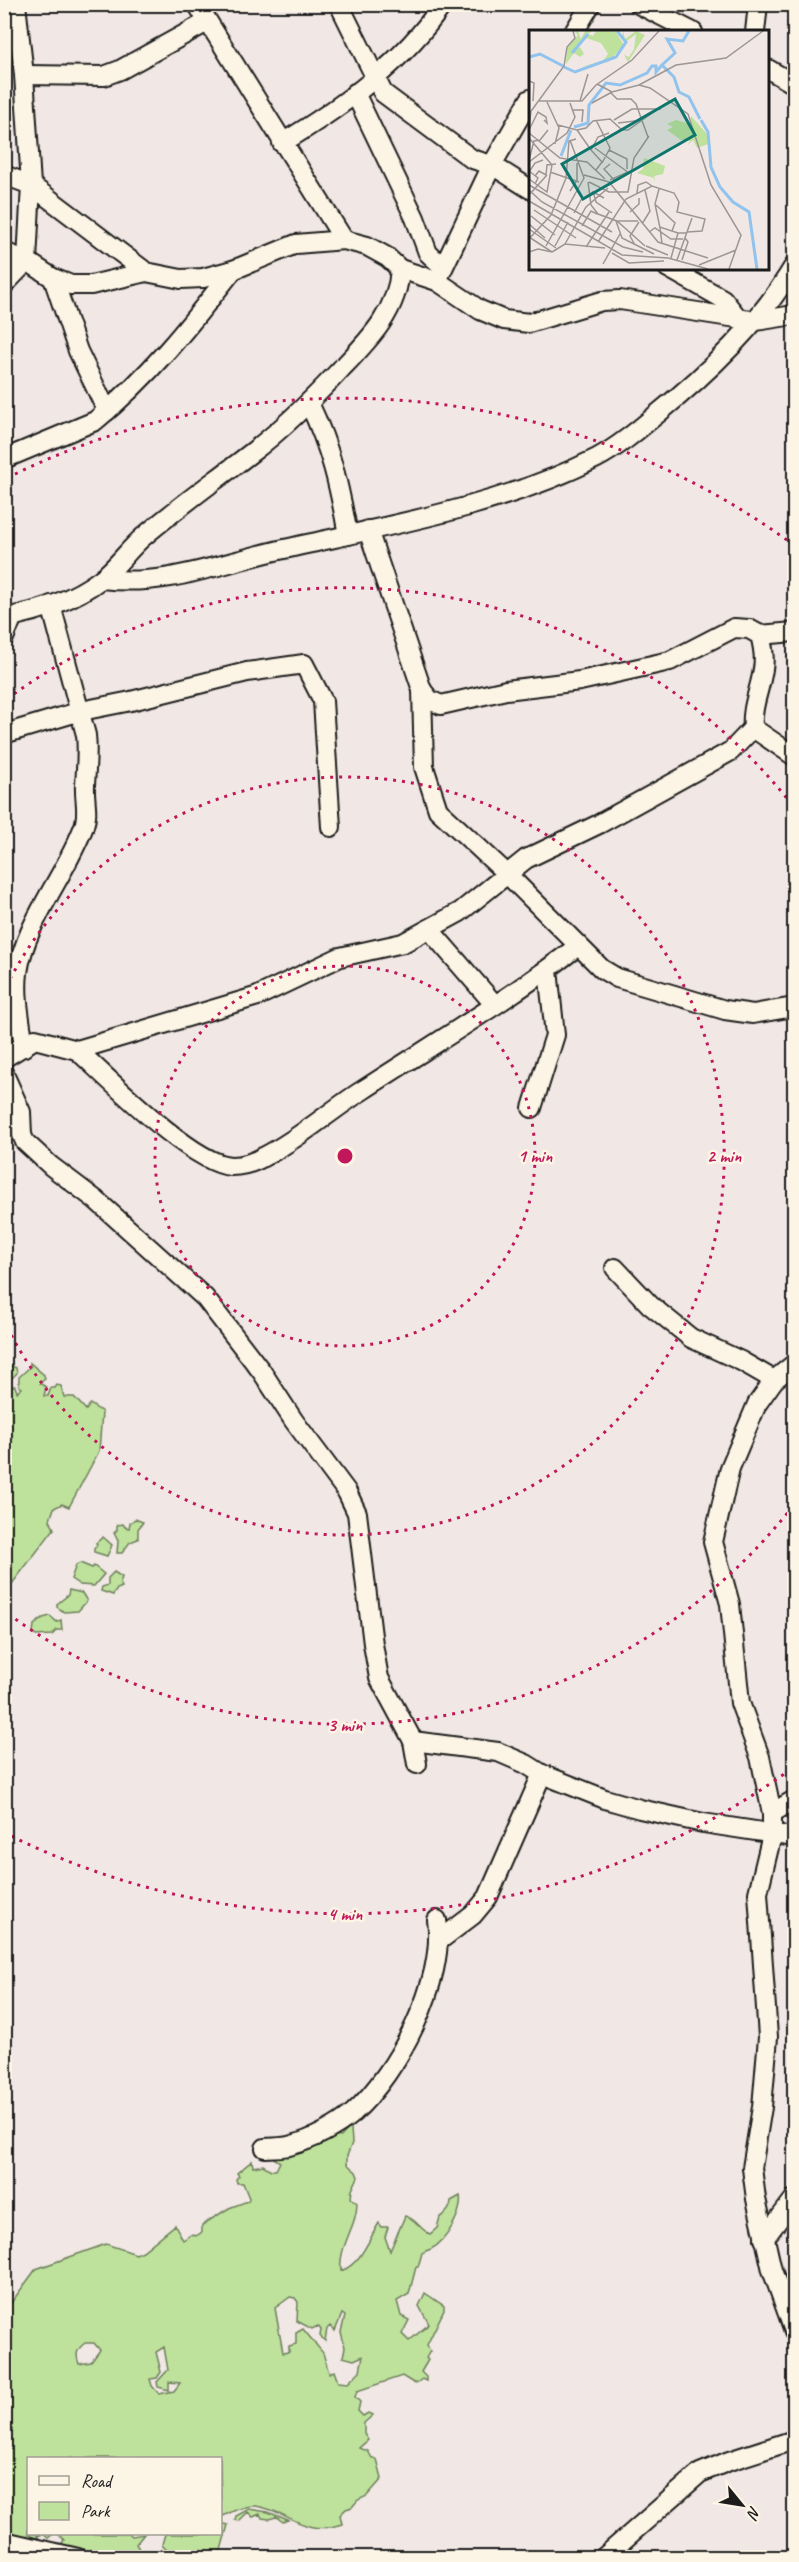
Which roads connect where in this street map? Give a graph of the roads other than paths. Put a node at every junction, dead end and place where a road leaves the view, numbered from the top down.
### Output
1 (16, 4) edge
2 (197, 4) edge
3 (339, 4) edge
4 (443, 4) edge
5 (591, 4) edge
6 (638, 4) edge
7 (758, 4) edge
8 (207, 21) junction
9 (575, 30) edge
10 (689, 30) edge
11 (754, 30) edge
12 (769, 70) edge
13 (24, 75) junction
14 (375, 78) junction
15 (795, 84) edge
16 (355, 93) junction
17 (529, 102) edge
18 (282, 143) junction
19 (492, 165) junction
20 (4, 175) edge
21 (32, 185) junction
22 (529, 188) edge
23 (344, 240) junction
24 (4, 252) edge
25 (27, 261) junction
26 (795, 266) edge
27 (400, 269) junction
28 (233, 270) junction
29 (672, 270) edge
30 (146, 272) junction
31 (440, 274) junction
32 (53, 278) junction
33 (4, 285) edge
34 (795, 315) edge
35 (748, 320) junction
36 (309, 403) junction
37 (107, 411) junction
38 (4, 459) edge
39 (368, 530) junction
40 (348, 535) junction
41 (102, 579) junction
42 (51, 605) junction
43 (9, 617) edge
44 (795, 632) edge
45 (760, 635) junction
46 (4, 638) edge
47 (422, 690) junction
48 (81, 711) junction
49 (753, 728) junction
50 (4, 734) edge
51 (795, 756) edge
52 (332, 827) dead end
53 (507, 874) junction
54 (429, 929) junction
55 (578, 946) junction
56 (548, 970) junction
57 (495, 1005) junction
58 (795, 1007) edge
59 (24, 1047) junction
60 (77, 1050) junction
61 (4, 1058) edge
62 (4, 1074) edge
63 (532, 1108) dead end
64 (13, 1136) edge
65 (615, 1268) dead end
66 (795, 1364) edge
67 (774, 1380) junction
68 (413, 1741) junction
69 (417, 1764) dead end
70 (542, 1774) junction
71 (795, 1800) edge
72 (772, 1814) junction
73 (772, 1835) junction
74 (795, 1837) edge
75 (437, 1920) dead end
76 (440, 1940) junction
77 (265, 2148) dead end
78 (795, 2199) edge
79 (764, 2239) junction
80 (795, 2331) edge
81 (795, 2440) edge
82 (4, 2541) edge
83 (78, 2558) edge
84 (603, 2558) edge

1 - 13 street
2 - 8 street
3 - 14 street
4 - 14 street
5 - 9 street
6 - 10 street
7 - 11 street
8 - 13 street
8 - 18 street
12 - 15 street
13 - 21 street
14 - 16 street
14 - 19 street
16 - 18 street
16 - 31 street
17 - 19 street
18 - 23 street
19 - 22 street
19 - 31 street
20 - 21 street
21 - 25 street
21 - 30 street
23 - 27 street
23 - 28 street
24 - 25 street
25 - 32 street
25 - 33 street
26 - 35 street
27 - 31 street
27 - 36 street
28 - 30 street
28 - 37 street
29 - 35 street
30 - 32 street
31 - 35 street
32 - 37 street
34 - 35 street
35 - 39 street
36 - 40 street
36 - 41 street
37 - 38 street
39 - 40 street
39 - 47 street
40 - 41 street
41 - 42 street
42 - 43 street
42 - 48 street
43 - 46 street
44 - 45 street
45 - 47 street
45 - 49 street
47 - 53 street
48 - 50 street
48 - 52 street
48 - 59 street
49 - 51 street
49 - 53 street
53 - 54 street
53 - 55 street
54 - 57 street
54 - 60 street
55 - 56 street
55 - 58 street
56 - 57 street
56 - 63 street
57 - 60 street
59 - 60 street
59 - 61 street
62 - 64 street
64 - 68 street
65 - 67 street
66 - 67 street
67 - 72 street
68 - 69 street
68 - 70 street
70 - 73 street
70 - 76 street
71 - 72 street
72 - 73 street
73 - 74 street
73 - 79 street
75 - 76 street
76 - 77 street
78 - 79 street
79 - 80 street
81 - 84 street
82 - 83 street

